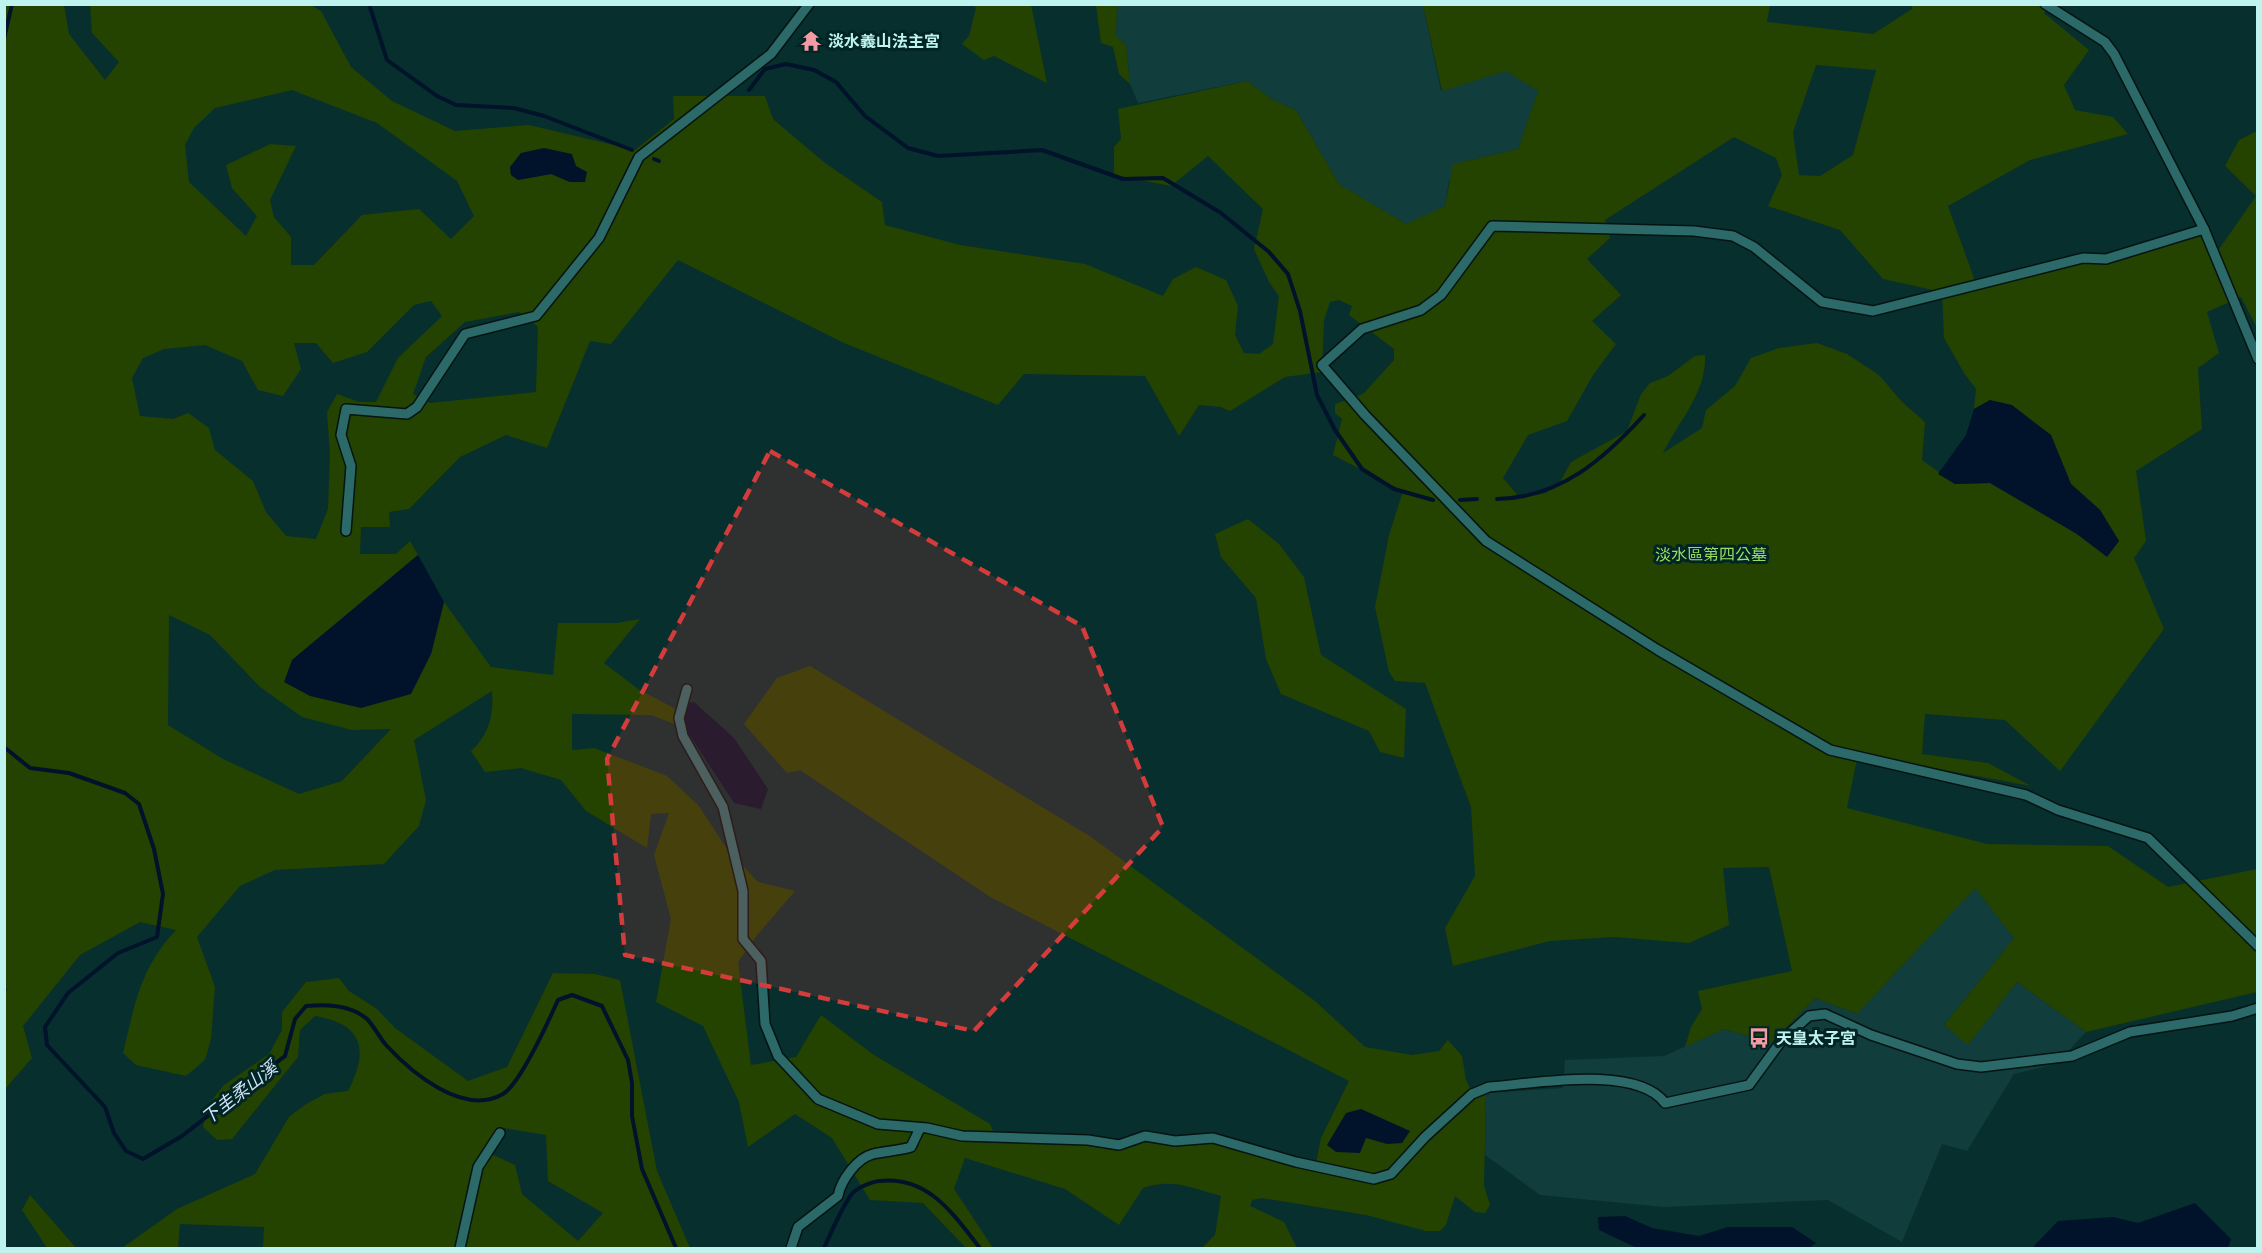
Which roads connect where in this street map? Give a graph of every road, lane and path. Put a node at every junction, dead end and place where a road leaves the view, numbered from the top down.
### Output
1 (809, 4) edge
2 (2046, 4) edge
3 (2204, 229) junction
4 (2258, 359) edge
5 (346, 531) dead end
6 (687, 689) dead end
7 (2258, 946) edge
8 (2258, 1008) edge
9 (920, 1128) junction
10 (500, 1133) dead end
11 (460, 1248) edge
12 (791, 1248) edge

1 - 5 street
2 - 3 street
3 - 4 street
3 - 7 street
6 - 9 street
8 - 9 street
9 - 12 street
10 - 11 street

